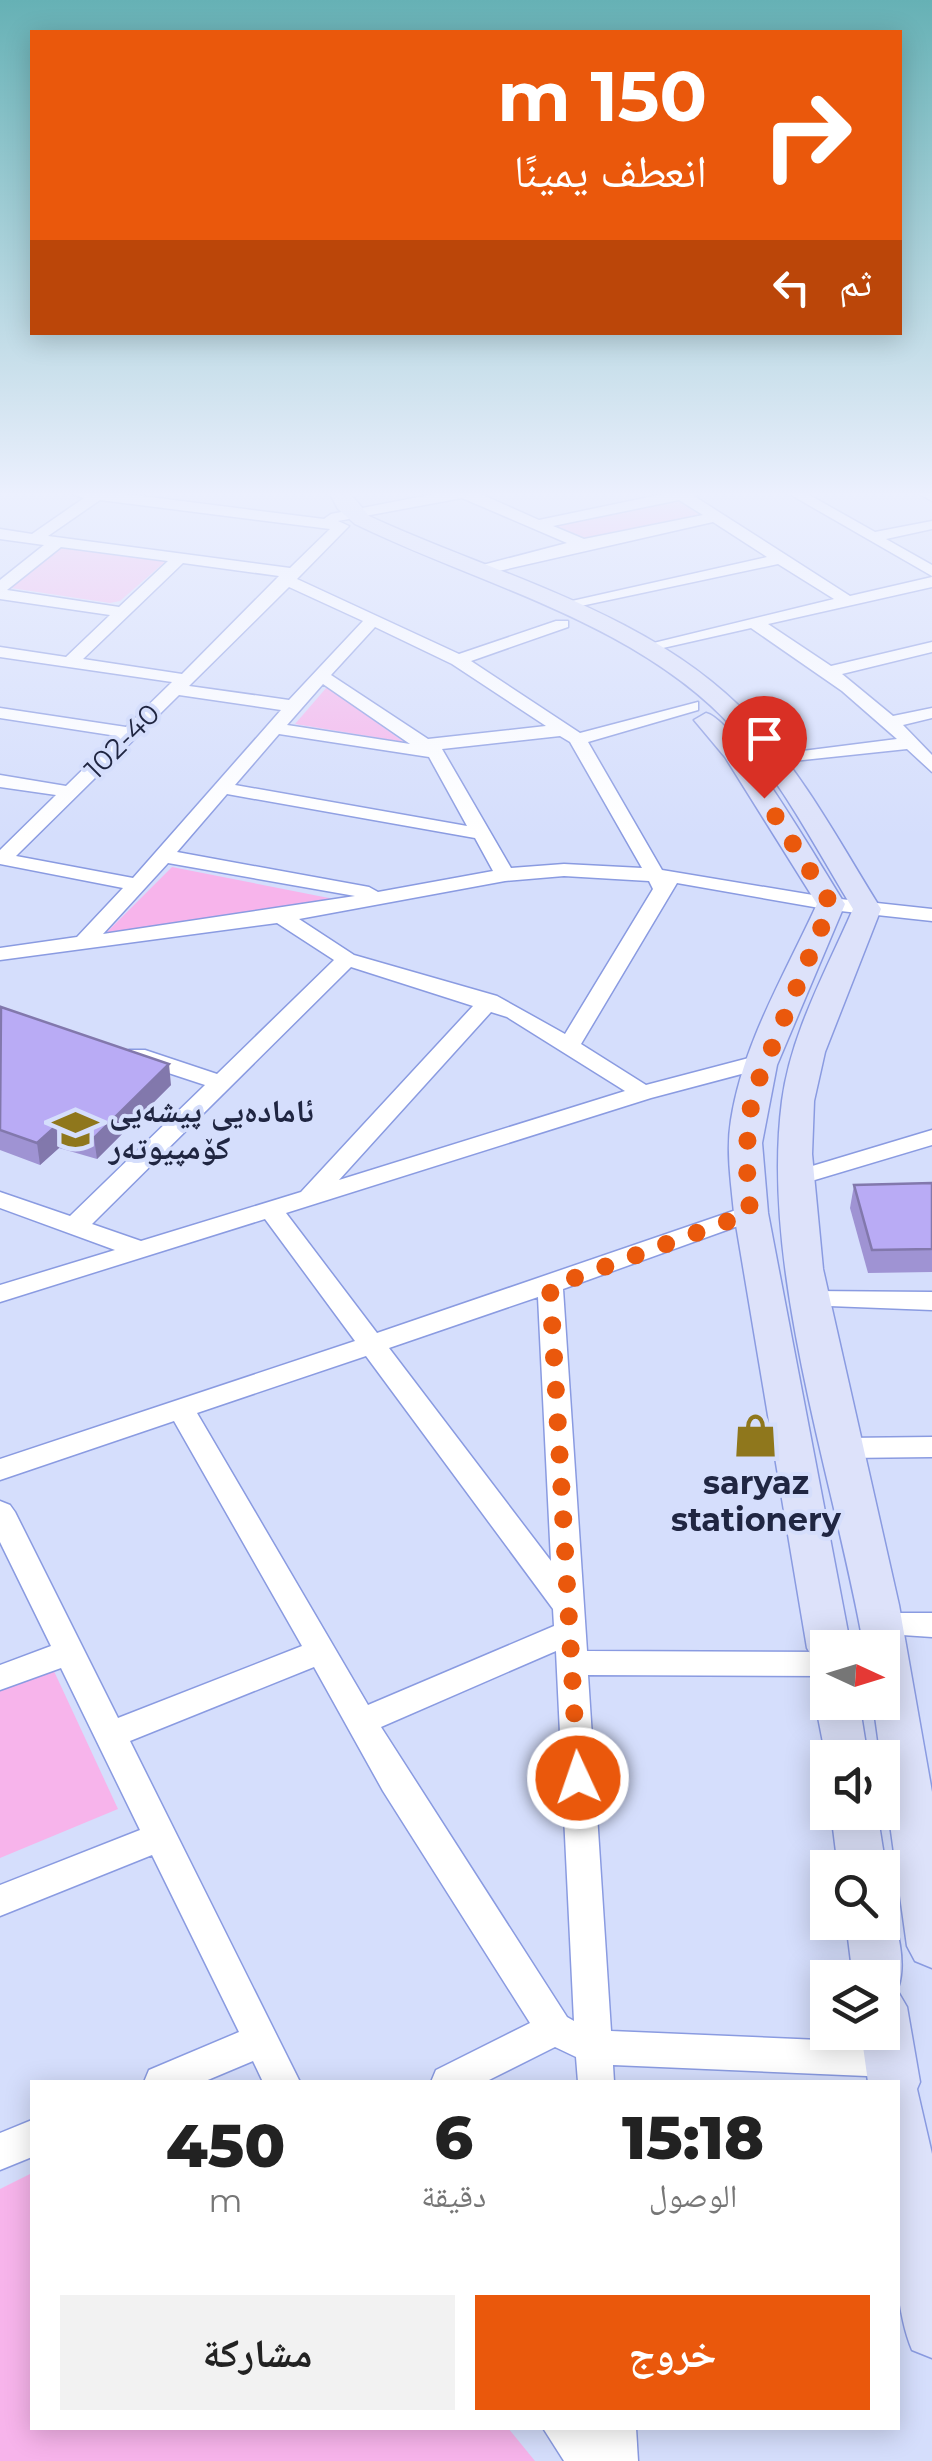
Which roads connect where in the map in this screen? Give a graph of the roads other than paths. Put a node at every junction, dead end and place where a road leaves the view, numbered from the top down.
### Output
1 (93, 607) edge
2 (128, 607) edge
3 (257, 607) edge
4 (350, 607) edge
5 (547, 607) edge
6 (549, 607) edge
7 (590, 607) edge
8 (817, 607) edge
9 (123, 612) junction
10 (562, 614) junction
11 (374, 619) junction
12 (752, 622) junction
13 (932, 647) edge
14 (642, 648) junction
15 (0, 652) edge
16 (458, 660) junction
17 (70, 662) junction
18 (832, 671) junction
19 (320, 675) junction
20 (179, 684) junction
21 (293, 706) junction
22 (692, 706) junction
23 (0, 713) edge
24 (932, 713) edge
25 (892, 722) junction
26 (274, 728) junction
27 (130, 733) junction
28 (570, 735) junction
29 (912, 743) junction
30 (430, 749) junction
31 (771, 760) junction
32 (932, 766) edge
33 (0, 781) edge
34 (222, 788) junction
35 (70, 792) junction
36 (482, 834) junction
37 (164, 856) junction
38 (1, 859) edge
39 (505, 875) junction
40 (663, 880) junction
41 (139, 885) junction
42 (384, 896) junction
43 (831, 904) junction
44 (867, 909) junction
45 (932, 914) edge
46 (282, 916) junction
47 (81, 944) junction
48 (0, 951) edge
49 (24, 953) junction
50 (347, 958) junction
51 (0, 972) edge
52 (489, 1002) junction
53 (570, 1044) junction
54 (109, 1046) edge
55 (764, 1061) junction
56 (218, 1082) junction
57 (643, 1094) junction
58 (932, 1137) edge
59 (798, 1178) junction
60 (309, 1198) junction
61 (0, 1200) edge
62 (271, 1210) junction
63 (750, 1213) junction
64 (74, 1226) junction
65 (141, 1250) junction
66 (758, 1256) junction
67 (805, 1258) junction
68 (550, 1287) junction
69 (0, 1294) edge
70 (932, 1301) edge
71 (813, 1306) junction
72 (770, 1314) junction
73 (370, 1343) junction
74 (180, 1408) junction
75 (932, 1447) edge
76 (845, 1448) junction
77 (0, 1470) edge
78 (0, 1512) edge
79 (932, 1625) edge
80 (882, 1626) junction
81 (826, 1630) edge
82 (570, 1634) junction
83 (69, 1652) junction
84 (320, 1652) junction
85 (810, 1662) edge
86 (0, 1678) edge
87 (361, 1722) junction
88 (110, 1735) junction
89 (159, 1837) junction
90 (0, 1901) edge
91 (932, 1946) edge
92 (554, 2029) junction
93 (259, 2041) junction
94 (594, 2047) junction
95 (889, 2050) edge
96 (167, 2080) edge
97 (281, 2080) edge
98 (454, 2080) edge
99 (596, 2080) edge
100 (869, 2080) edge
101 (894, 2080) edge
102 (900, 2122) edge
103 (30, 2139) edge
104 (0, 2152) edge
105 (932, 2330) edge
106 (566, 2430) edge
107 (615, 2430) edge
108 (592, 2461) edge
109 (616, 2461) edge

1 - 9 street
2 - 9 street
3 - 20 street, 102-40
4 - 11 street
5 - 10 main road
6 - 10 main road
7 - 10 street
8 - 12 street
9 - 17 street
10 - 14 main road
10 - 16 street
10 - 22 main road
11 - 16 street
11 - 19 street
12 - 14 street
12 - 18 street
13 - 18 street
14 - 31 main road
15 - 17 street
16 - 28 street
17 - 20 street
18 - 25 street
19 - 21 street
19 - 30 street
20 - 21 street
20 - 27 street, 102-40
21 - 26 street
22 - 28 street
22 - 43 main road
23 - 27 street
24 - 25 street
25 - 29 street
26 - 30 street
26 - 34 street
27 - 35 street, 102-40
28 - 30 street
28 - 40 street
29 - 31 street
29 - 32 street
30 - 36 street
31 - 44 main road
33 - 35 street
34 - 36 street
34 - 37 street
35 - 38 street, 102-40
36 - 39 street
37 - 41 street
37 - 42 street
38 - 41 street, 102-40
39 - 40 street
39 - 42 street
40 - 43 street
40 - 53 street
41 - 47 street
42 - 46 street
43 - 44 street
43 - 55 main road
44 - 45 street
44 - 59 main road
46 - 47 street
46 - 50 street
47 - 49 street
48 - 49 street
49 - 51 street
50 - 52 street
50 - 56 street
52 - 53 street
52 - 60 street
53 - 57 street
54 - 56 street
55 - 57 street
55 - 63 main road
56 - 64 street
57 - 60 street
58 - 59 street
59 - 67 main road
60 - 62 street
61 - 64 street
62 - 65 street
62 - 73 street
63 - 66 main road
63 - 68 street
64 - 65 street
65 - 69 street
66 - 67 main road
66 - 72 main road
67 - 71 main road
68 - 73 street
68 - 82 street
70 - 71 street
71 - 72 main road
71 - 76 main road
72 - 81 main road
73 - 74 street
73 - 82 street
74 - 77 street
74 - 84 street
75 - 76 street
76 - 80 main road
78 - 83 street
79 - 80 street
80 - 91 main road
82 - 85 street
82 - 87 street
82 - 94 street
83 - 86 street
83 - 88 street
84 - 87 street
84 - 88 street
87 - 92 street
88 - 89 street
89 - 90 street
89 - 93 street
92 - 94 street
92 - 98 street
93 - 96 street
93 - 97 street
94 - 99 street
94 - 100 street
95 - 101 main road
102 - 105 main road
103 - 104 street
106 - 108 street
107 - 109 street

